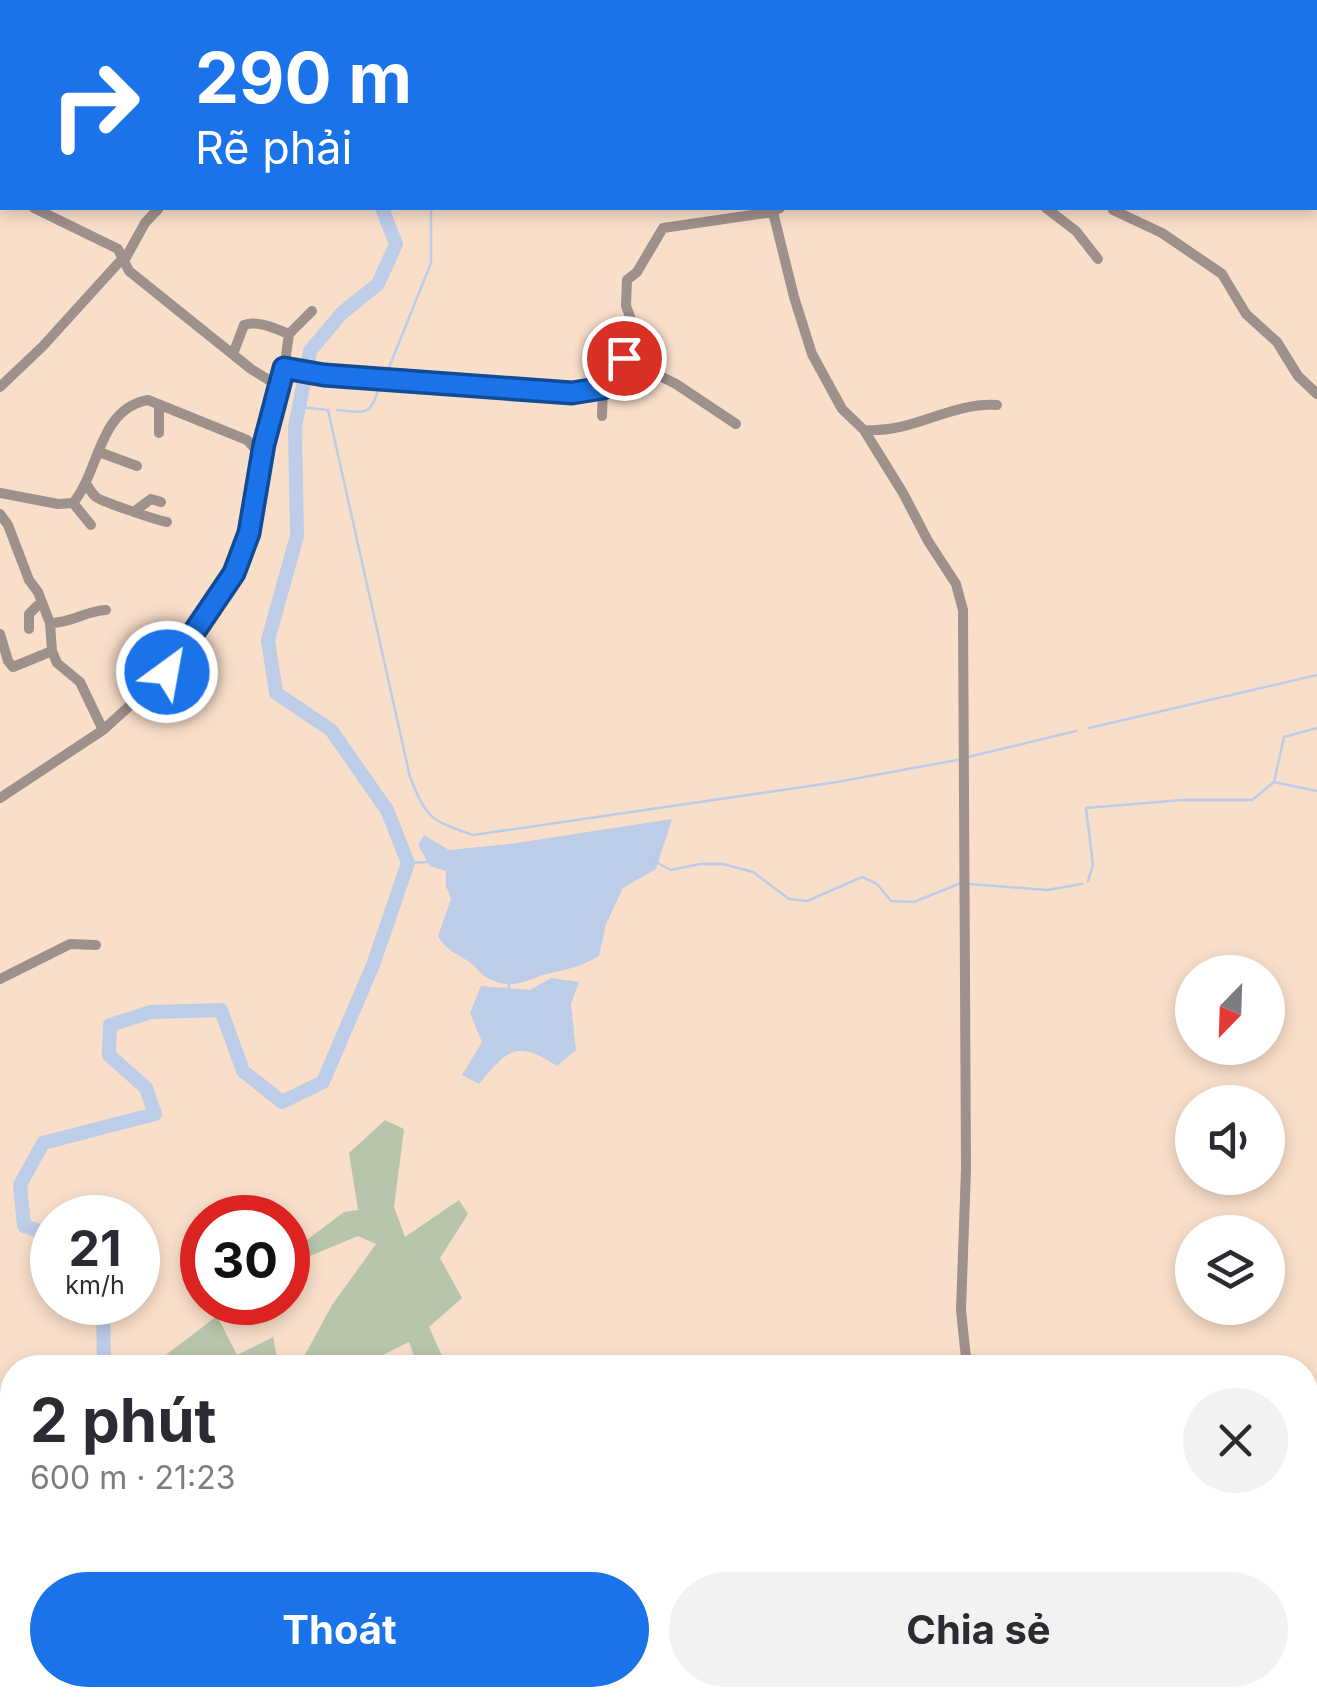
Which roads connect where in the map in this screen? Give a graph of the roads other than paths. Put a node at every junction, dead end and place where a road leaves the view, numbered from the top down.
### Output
1 (38, 210) edge
2 (157, 210) edge
3 (708, 210) edge
4 (776, 210) edge
5 (1049, 210) edge
6 (1114, 210) dead end
7 (706, 222) junction
8 (1098, 259) dead end
9 (123, 260) junction
10 (312, 311) dead end
11 (289, 334) junction
12 (232, 354) junction
13 (624, 358) junction
14 (284, 369) junction
15 (280, 387) junction
16 (0, 388) edge
17 (603, 388) junction
18 (1317, 394) edge
19 (997, 405) dead end
20 (159, 406) junction
21 (602, 416) dead end
22 (736, 424) dead end
23 (864, 430) junction
24 (158, 433) dead end
25 (99, 452) junction
26 (261, 455) junction
27 (137, 466) dead end
28 (86, 483) junction
29 (0, 493) edge
30 (160, 502) dead end
31 (73, 503) junction
32 (136, 511) junction
33 (0, 514) edge
34 (166, 522) dead end
35 (92, 525) dead end
36 (42, 602) junction
37 (106, 610) dead end
38 (50, 624) junction
39 (29, 629) dead end
40 (0, 634) edge
41 (52, 651) junction
42 (103, 730) junction
43 (0, 798) edge
44 (96, 945) dead end
45 (0, 979) edge
46 (965, 1355) edge

1 - 9 street
2 - 9 street
3 - 7 street
4 - 7 street
4 - 23 street
5 - 8 street
6 - 18 street
7 - 13 street
9 - 12 street
9 - 16 street
10 - 11 street
11 - 12 street
11 - 14 street
12 - 15 street
13 - 17 street
13 - 22 street
14 - 15 street
14 - 17 street
15 - 26 street
17 - 21 street
19 - 23 street
20 - 24 street
20 - 25 street
20 - 26 street
23 - 46 street
25 - 27 street
25 - 28 street
26 - 42 street
28 - 31 street
28 - 32 street
29 - 31 street
30 - 32 street
31 - 35 street
32 - 34 street
33 - 36 street
36 - 38 street
36 - 39 street
37 - 38 street
38 - 41 street
40 - 41 street
41 - 42 street
42 - 43 street
44 - 45 street

